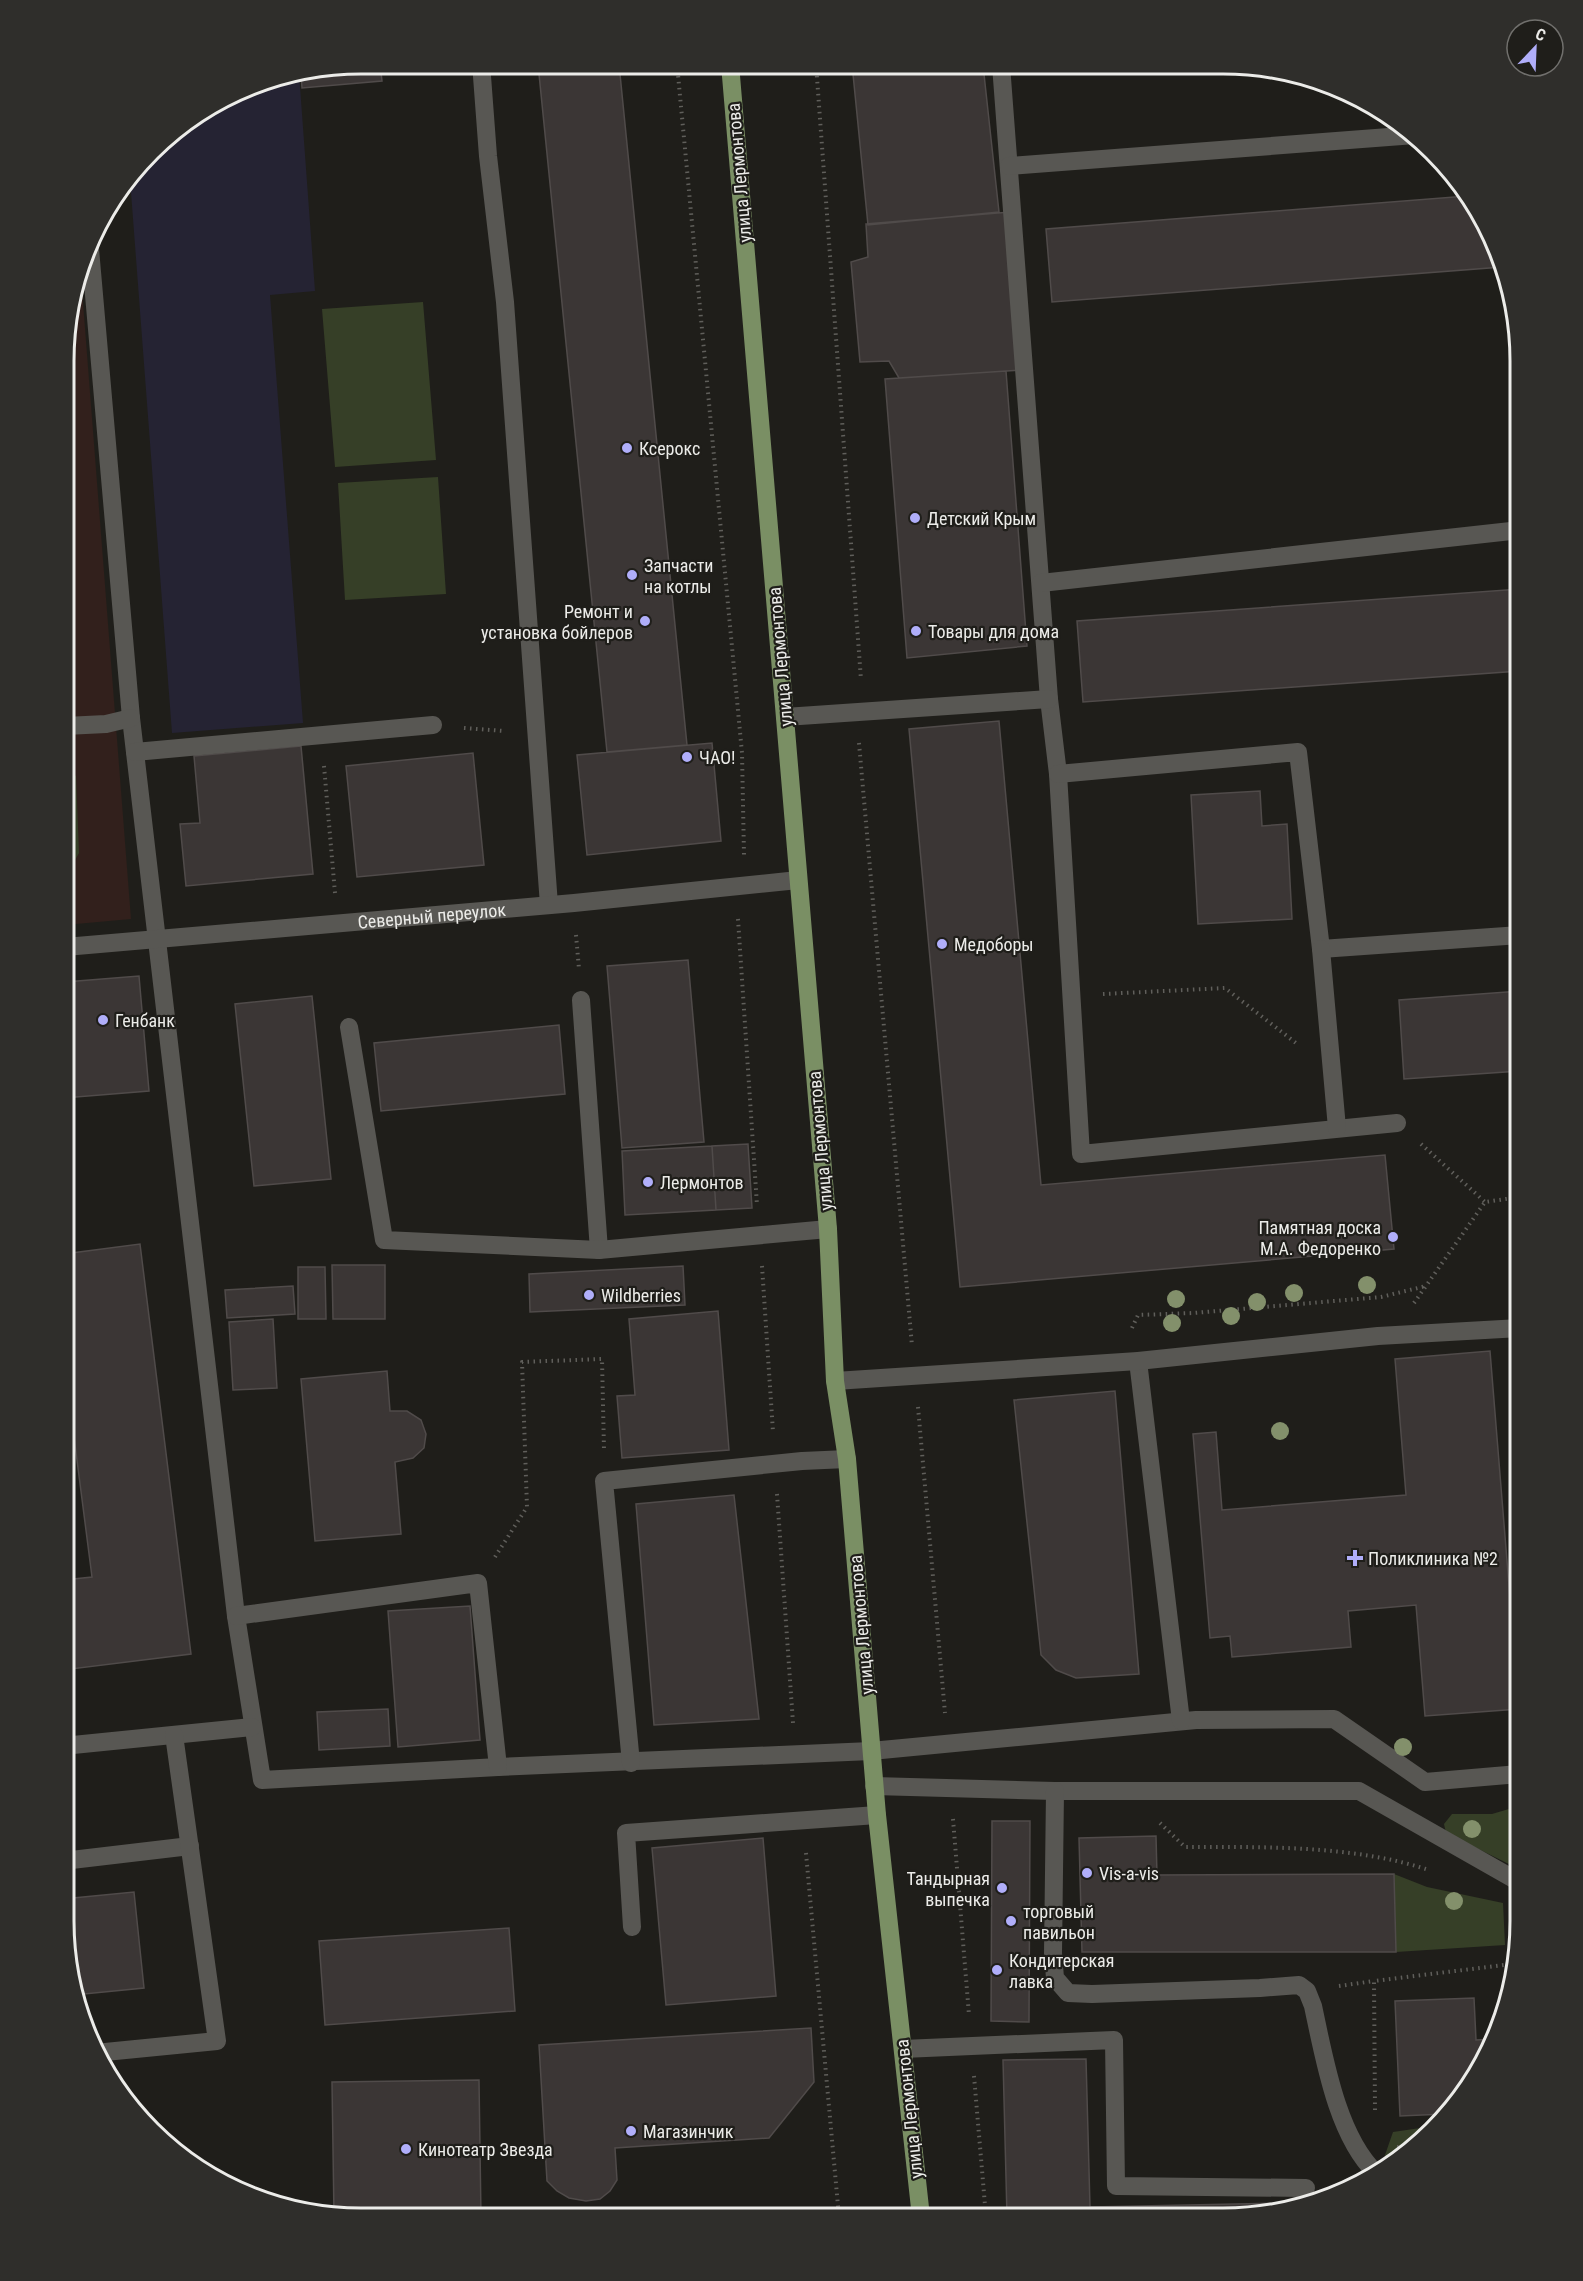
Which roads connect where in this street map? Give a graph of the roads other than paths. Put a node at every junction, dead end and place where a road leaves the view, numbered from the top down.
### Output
1 (482, 74) edge
2 (731, 74) edge
3 (1002, 74) edge
4 (1401, 136) edge
5 (1008, 166) junction
6 (91, 262) edge
7 (1510, 531) edge
8 (1041, 583) junction
9 (1049, 699) junction
10 (785, 717) junction
11 (131, 718) junction
12 (74, 726) edge
13 (433, 726) road end
14 (135, 752) junction
15 (1058, 774) junction
16 (798, 880) junction
17 (549, 906) junction
18 (1510, 936) edge
19 (157, 939) junction
20 (74, 946) edge
21 (1321, 949) junction
22 (581, 1000) road end
23 (349, 1027) dead end
24 (1397, 1123) road end
25 (1337, 1128) junction
26 (828, 1229) junction
27 (599, 1250) junction
28 (1510, 1329) edge
29 (1138, 1360) junction
30 (835, 1381) junction
31 (847, 1459) junction
32 (236, 1616) junction
33 (1180, 1721) junction
34 (252, 1727) junction
35 (174, 1735) junction
36 (74, 1745) edge
37 (871, 1751) junction
38 (631, 1763) junction
39 (498, 1767) junction
40 (1510, 1775) edge
41 (874, 1786) junction
42 (1055, 1791) junction
43 (877, 1815) junction
44 (190, 1846) junction
45 (74, 1860) edge
46 (1510, 1877) edge
47 (632, 1927) dead end
48 (903, 2049) junction
49 (106, 2052) edge
50 (1370, 2167) edge
51 (1306, 2188) dead end
52 (920, 2208) edge

1 - 17 street
2 - 10 main road, улица Лермонтова
3 - 5 street
4 - 5 street
5 - 8 street
6 - 11 street
7 - 8 street
8 - 9 street
9 - 10 street
9 - 15 street
10 - 16 main road, улица Лермонтова
11 - 12 street
11 - 14 street
13 - 14 street
14 - 19 street
15 - 21 street
15 - 25 street
16 - 17 street, Северный переулок
16 - 26 main road, улица Лермонтова
17 - 19 street, Северный переулок
18 - 21 street
19 - 20 street, Северный переулок
19 - 32 street
21 - 25 street
22 - 27 street
23 - 27 street
24 - 25 street
26 - 27 street
26 - 30 main road, улица Лермонтова
28 - 29 street
29 - 30 street
29 - 33 street
30 - 31 main road, улица Лермонтова
31 - 37 main road, улица Лермонтова
31 - 38 street
32 - 34 street
32 - 39 street
33 - 37 street
33 - 40 street
34 - 35 street
34 - 39 street
35 - 36 street
35 - 44 street
37 - 38 street
37 - 41 main road, улица Лермонтова
38 - 39 street
41 - 42 street
41 - 43 main road, улица Лермонтова
42 - 46 street
42 - 50 street
43 - 47 street
43 - 48 main road, улица Лермонтова
44 - 45 street
44 - 49 street
48 - 51 street
48 - 52 main road, улица Лермонтова

